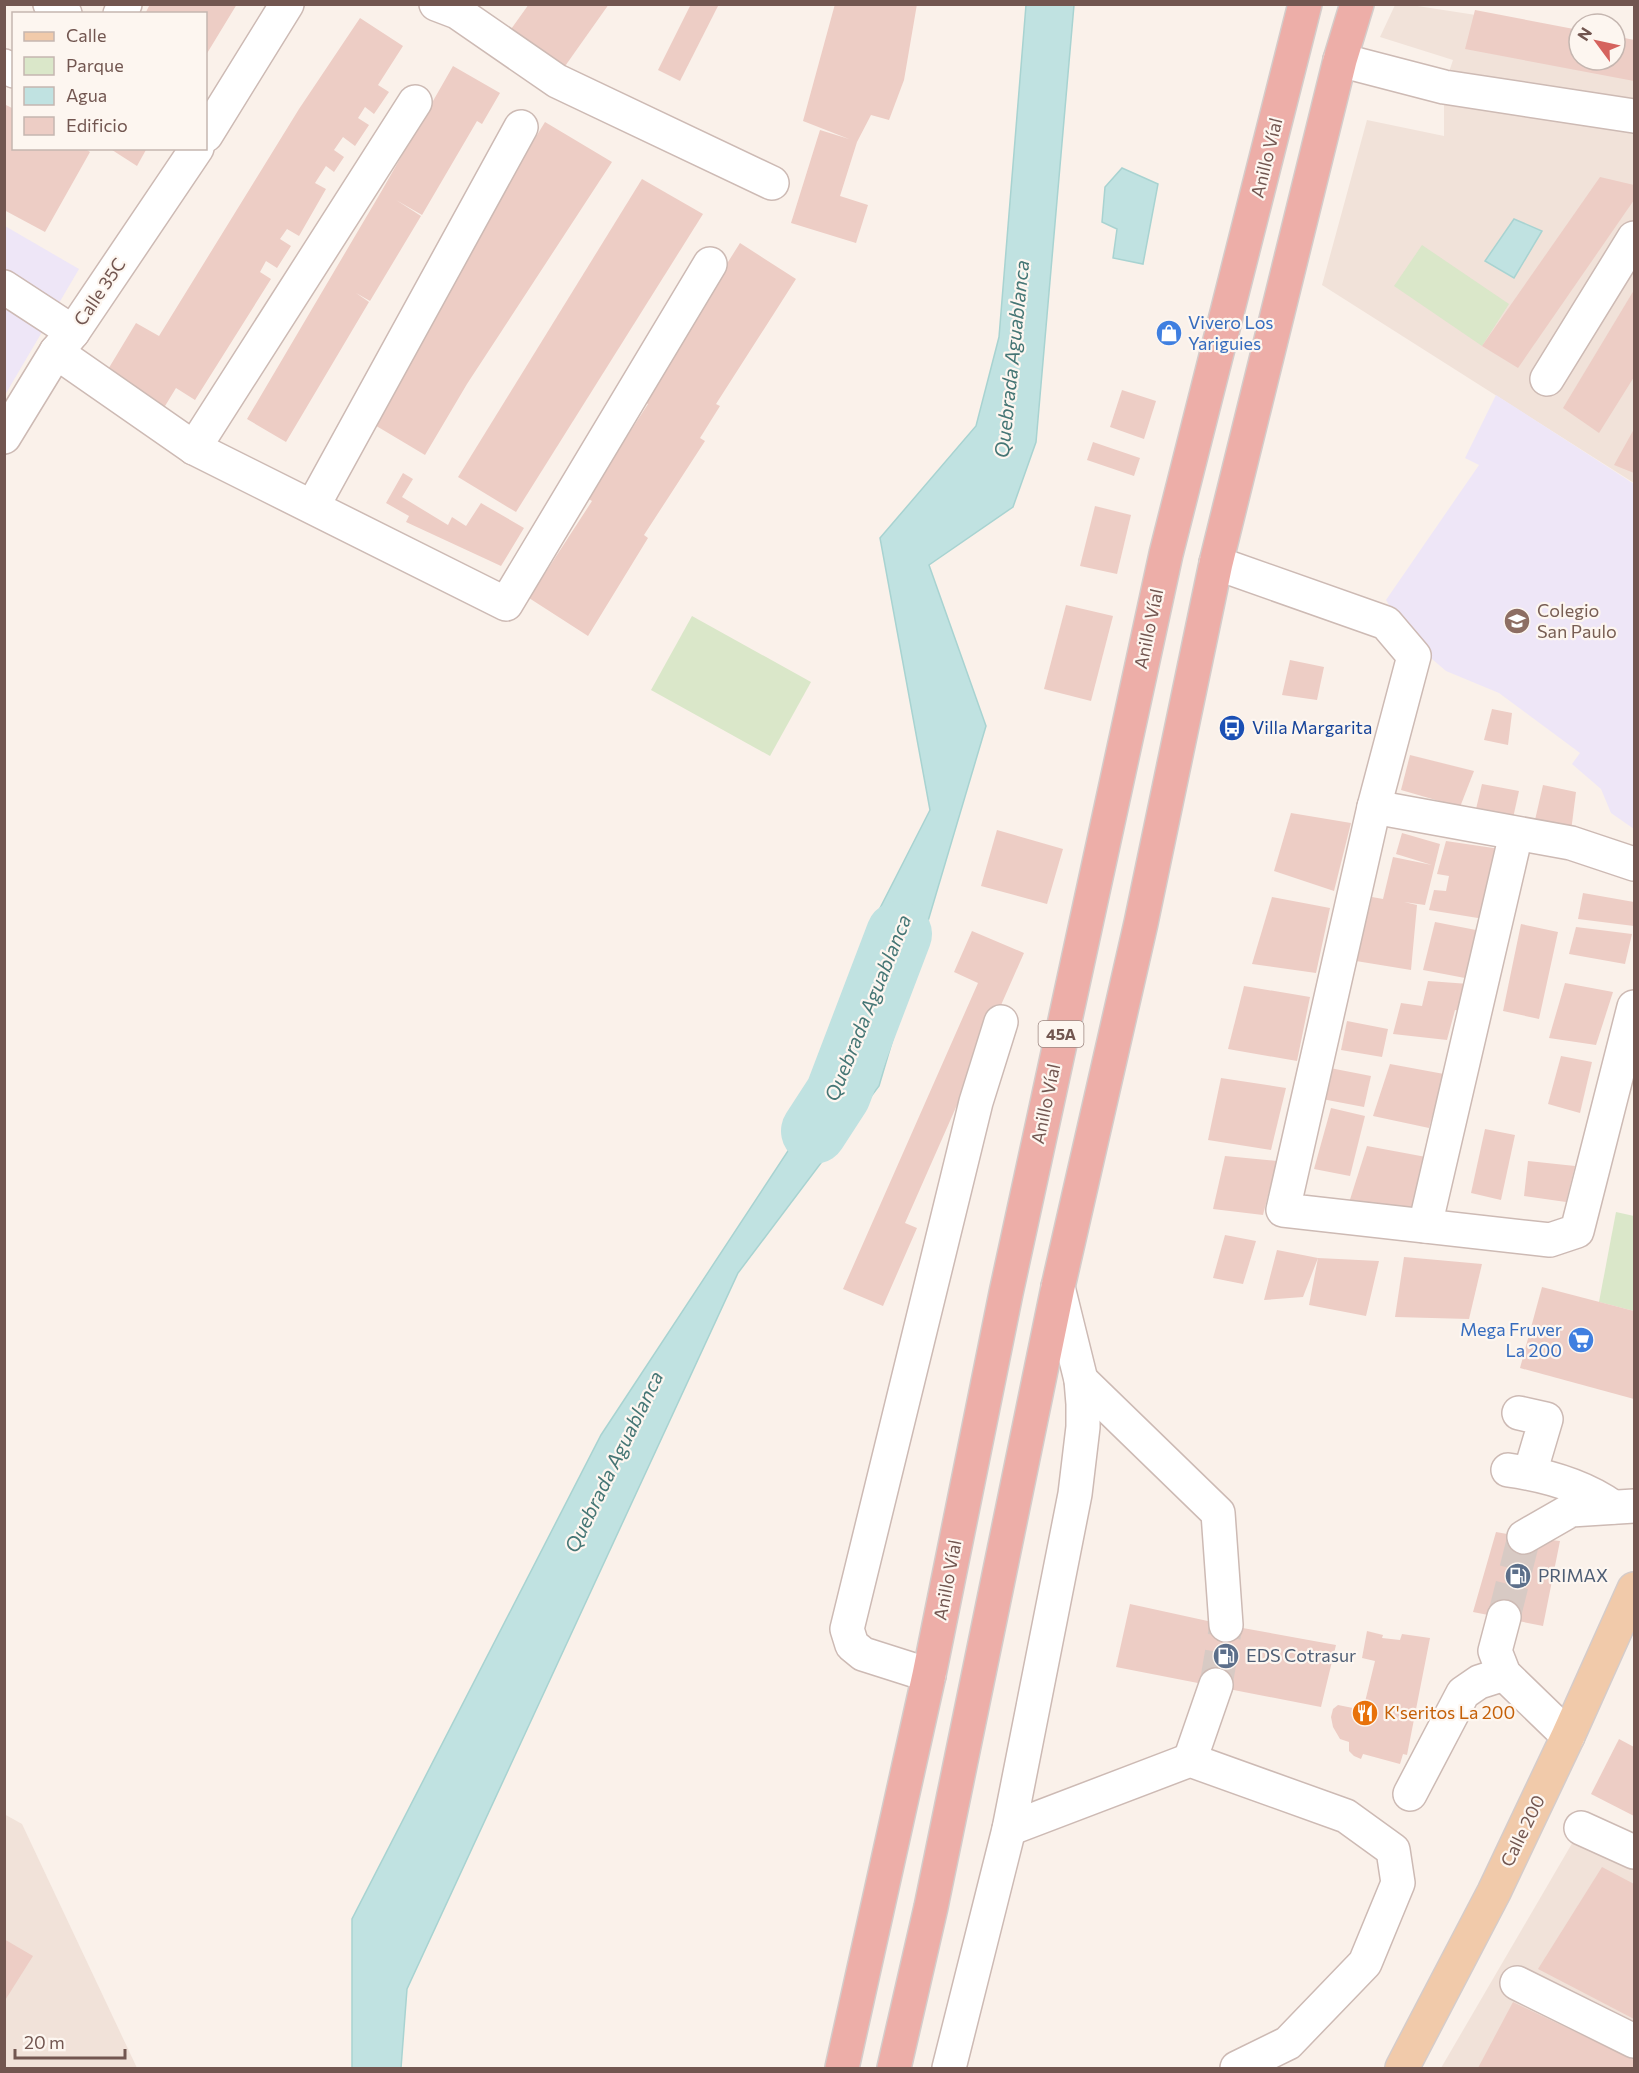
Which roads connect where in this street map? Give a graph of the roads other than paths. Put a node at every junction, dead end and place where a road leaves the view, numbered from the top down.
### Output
1 (287, 4) edge
2 (1305, 4) edge
3 (1357, 4) edge
4 (453, 7) edge
5 (1340, 60) junction
6 (415, 102) dead end
7 (1635, 116) edge
8 (521, 126) dead end
9 (207, 133) edge
10 (196, 150) edge
11 (772, 183) dead end
12 (1635, 238) edge
13 (710, 264) dead end
14 (6, 290) edge
15 (64, 342) junction
16 (1547, 379) dead end
17 (4, 437) edge
18 (194, 448) junction
19 (313, 506) junction
20 (1216, 563) junction
21 (1374, 807) junction
22 (1516, 834) junction
23 (1635, 864) edge
24 (1635, 1007) edge
25 (1001, 1022) dead end
26 (1425, 1226) junction
27 (1059, 1287) junction
28 (1081, 1380) junction
29 (1519, 1413) dead end
30 (1624, 1506) edge
31 (1524, 1537) dead end
32 (1635, 1589) edge
33 (1504, 1617) tunnel mouth
34 (1226, 1625) tunnel mouth
35 (1504, 1674) junction
36 (930, 1675) junction
37 (1216, 1685) tunnel mouth
38 (1568, 1737) junction
39 (1190, 1760) junction
40 (1410, 1794) dead end
41 (1581, 1828) dead end
42 (1009, 1829) junction
43 (1635, 1852) edge
44 (1517, 1983) dead end
45 (1635, 2041) edge
46 (842, 2068) edge
47 (894, 2068) edge
48 (949, 2068) edge
49 (1237, 2068) edge
50 (1402, 2068) edge

1 - 9 street
2 - 36 highway, Anillo Víal / 45A
3 - 5 highway
4 - 11 street
5 - 7 street
5 - 20 highway
6 - 18 street
8 - 19 street
10 - 15 street, Calle 35C
12 - 16 street
13 - 19 street
14 - 15 street
15 - 17 street, Calle 35C
15 - 18 street
18 - 19 street
20 - 21 street
20 - 27 highway
21 - 22 street
21 - 26 street
22 - 23 street
22 - 26 street
24 - 26 street
25 - 36 street
27 - 28 street
27 - 47 highway
28 - 34 street
28 - 42 street
29 - 30 street
30 - 31 street
32 - 38 main road, Calle 200
33 - 35 street
35 - 38 street
35 - 40 street
36 - 46 highway, Anillo Víal / 45A
37 - 39 street
38 - 50 main road, Calle 200
39 - 42 street
39 - 49 street
41 - 43 street
42 - 48 street
44 - 45 street

